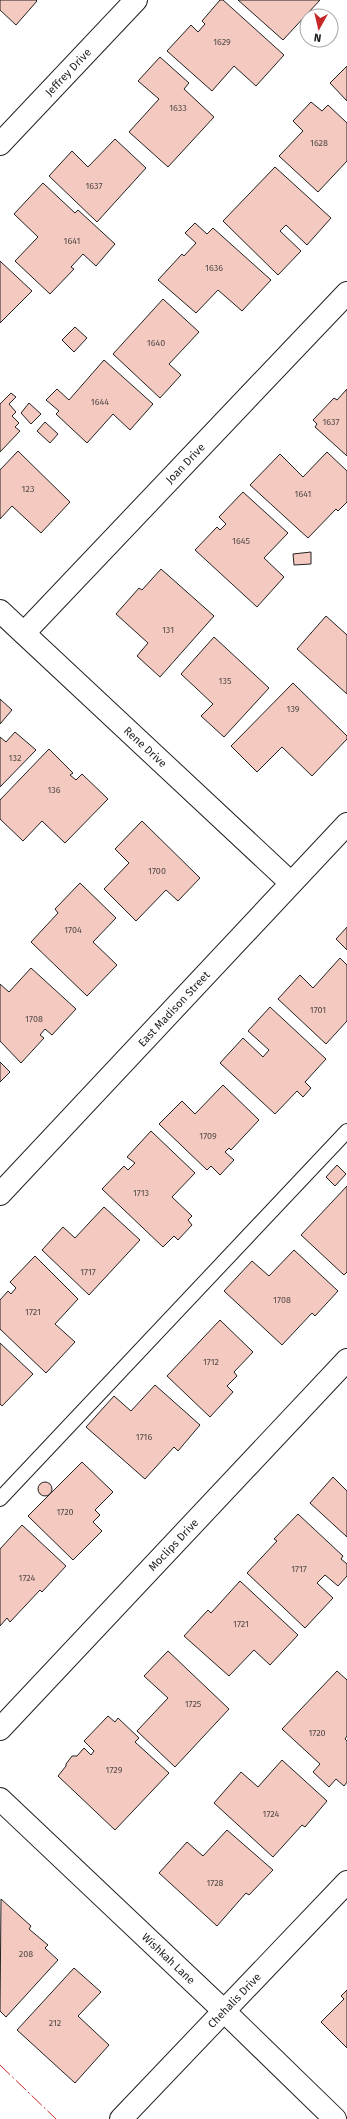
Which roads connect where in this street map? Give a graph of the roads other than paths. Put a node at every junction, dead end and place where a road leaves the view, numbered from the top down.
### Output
1 (136, 0) edge
2 (0, 144) edge
3 (347, 293) edge
4 (0, 611) edge
5 (24, 633) junction
6 (347, 824) edge
7 (291, 883) junction
8 (347, 1132) edge
9 (0, 1194) edge
10 (347, 1360) edge
11 (0, 1499) edge
12 (0, 1729) edge
13 (0, 1799) edge
14 (347, 1882) edge
15 (224, 2011) junction
16 (121, 2119) edge
17 (335, 2119) edge

1 - 2 street, Jeffrey Drive
3 - 5 street, Joan Drive
4 - 5 street, Rene Drive
5 - 7 street, Rene Drive
6 - 7 street, East Madison Street
7 - 9 street, East Madison Street
8 - 11 lane
10 - 12 street, Moclips Drive
13 - 15 street, Wishkah Lane
14 - 15 street, Chehalis Drive
15 - 16 street, Chehalis Drive
15 - 17 street, Wishkah Lane

